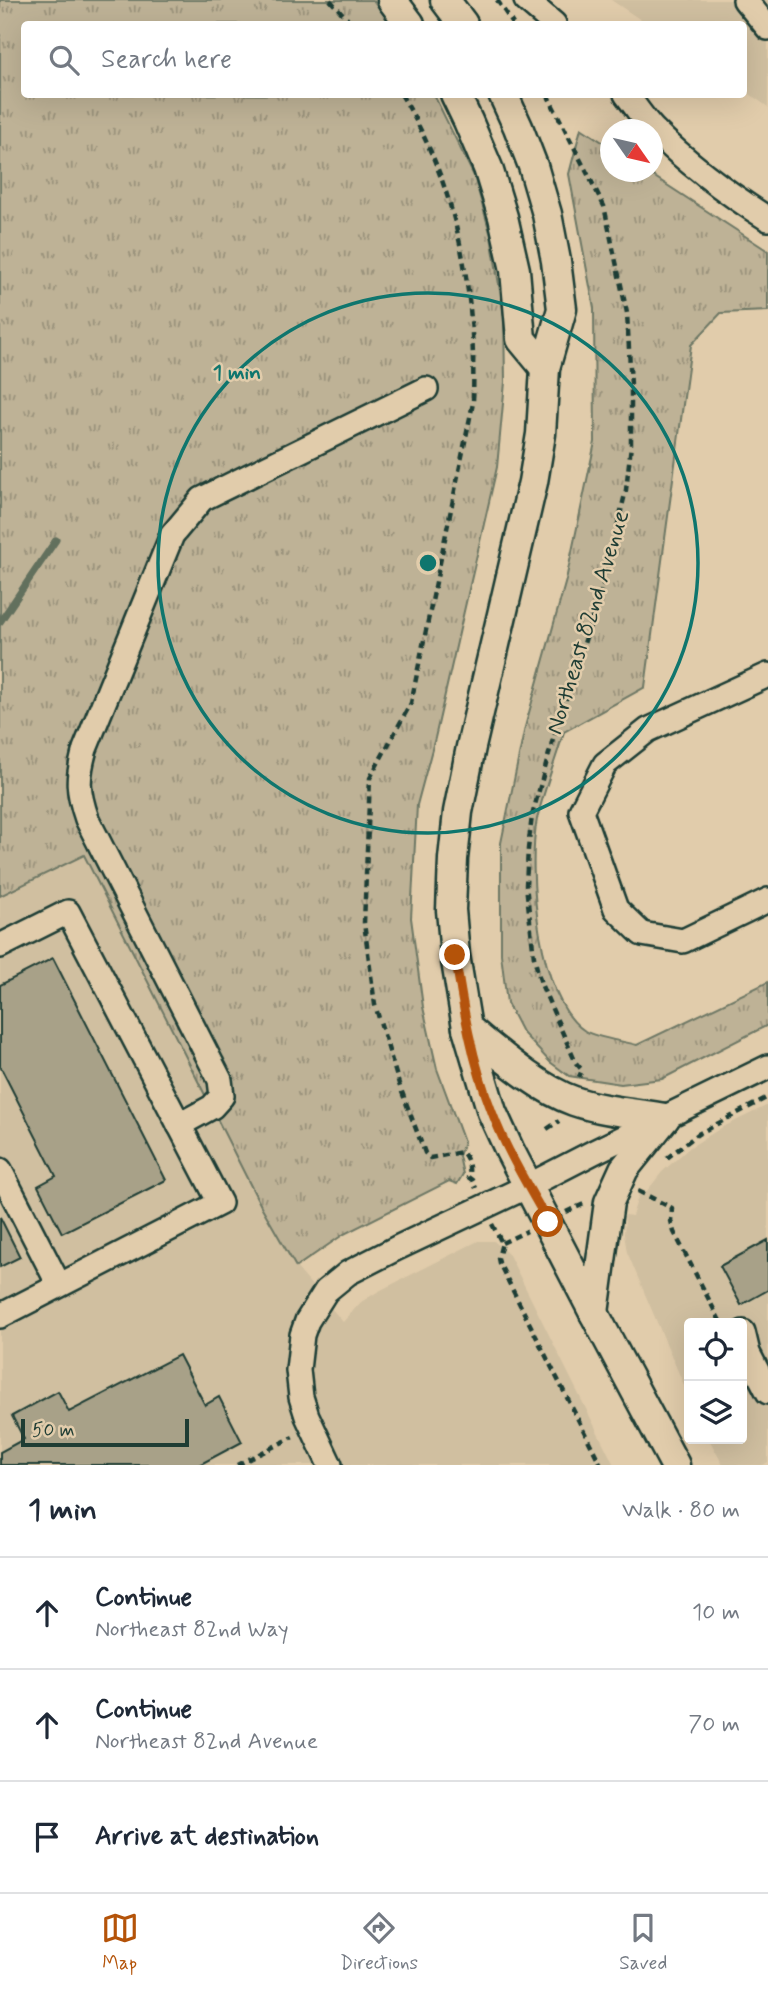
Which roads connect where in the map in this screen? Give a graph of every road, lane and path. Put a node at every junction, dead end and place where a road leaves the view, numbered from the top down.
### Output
1 (330, 0) edge
2 (392, 0) edge
3 (445, 0) edge
4 (526, 0) edge
5 (745, 0) edge
6 (349, 21) edge
7 (409, 21) edge
8 (461, 21) edge
9 (550, 21) edge
10 (768, 28) edge
11 (403, 98) edge
12 (457, 98) edge
13 (505, 98) edge
14 (549, 98) edge
15 (629, 98) edge
16 (768, 219) edge
17 (545, 368) junction
18 (426, 389) dead end
19 (768, 675) edge
20 (768, 900) edge
21 (0, 946) edge
22 (467, 1028) junction
23 (768, 1067) edge
24 (582, 1070) dead end
25 (768, 1097) edge
26 (664, 1118) junction
27 (179, 1125) junction
28 (662, 1162) dead end
29 (0, 1170) edge
30 (472, 1180) dead end
31 (644, 1183) dead end
32 (528, 1186) junction
33 (638, 1191) junction
34 (634, 1199) dead end
35 (495, 1231) dead end
36 (509, 1240) dead end
37 (502, 1245) junction
38 (59, 1286) junction
39 (594, 1313) junction
40 (0, 1316) edge
41 (719, 1318) edge
42 (747, 1349) edge
43 (768, 1392) edge
44 (313, 1427) junction
45 (237, 1465) edge
46 (330, 1465) edge
47 (601, 1465) edge
48 (675, 1465) edge

1 - 6 path
2 - 7 main road
3 - 8 main road
4 - 9 street
5 - 10 street
11 - 30 path
12 - 17 main road
13 - 17 main road
14 - 24 path, Northeast 82nd Avenue
15 - 16 street
17 - 22 main road
18 - 27 street
19 - 20 street
21 - 27 street
22 - 26 main road
22 - 32 main road
23 - 26 street
25 - 28 path
26 - 32 street
26 - 39 main road
27 - 38 street
29 - 38 street
31 - 33 path
32 - 39 main road
32 - 44 street
33 - 34 path
33 - 41 path
35 - 37 path
36 - 37 path
37 - 47 path
38 - 40 street
39 - 48 main road
42 - 43 street
44 - 45 path
44 - 46 street

